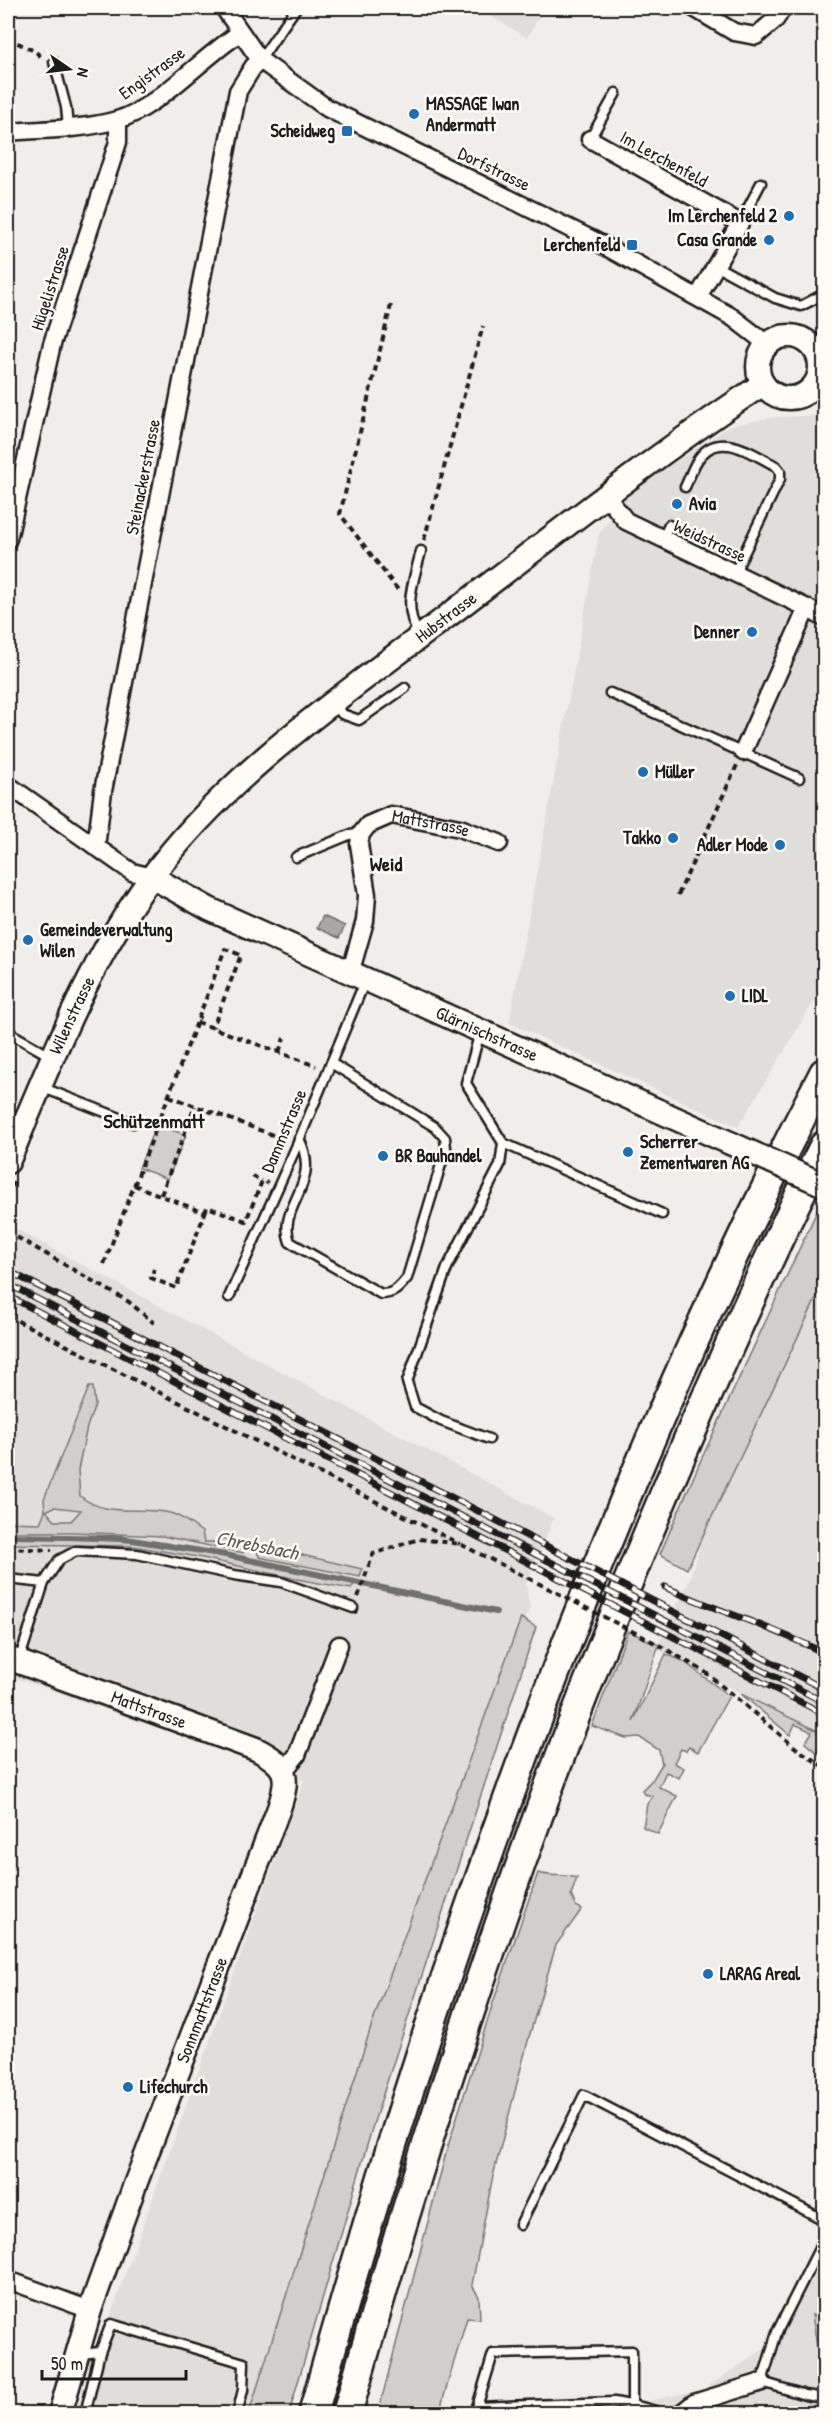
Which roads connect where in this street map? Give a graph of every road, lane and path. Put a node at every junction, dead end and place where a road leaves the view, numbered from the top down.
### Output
1 (224, 8) edge
2 (296, 8) edge
3 (694, 8) edge
4 (783, 8) edge
5 (240, 33) junction
6 (260, 60) junction
7 (54, 62) dead end
8 (616, 93) dead end
9 (117, 120) junction
10 (68, 127) junction
11 (8, 132) edge
12 (590, 139) joint
13 (761, 183) dead end
14 (740, 224) junction
15 (716, 266) junction
16 (825, 294) edge
17 (698, 297) junction
18 (391, 305) dead end
19 (483, 326) dead end
20 (818, 339) edge
21 (767, 344) junction
22 (821, 381) edge
23 (763, 384) junction
24 (685, 487) dead end
25 (606, 496) junction
26 (8, 539) edge
27 (421, 550) joint
28 (734, 574) junction
29 (408, 603) junction
30 (807, 608) junction
31 (825, 618) edge
32 (420, 637) junction
33 (405, 688) dead end
34 (610, 693) dead end
35 (334, 704) junction
36 (743, 752) junction
37 (799, 778) dead end
38 (8, 785) edge
39 (361, 834) junction
40 (499, 843) dead end
41 (96, 847) junction
42 (296, 857) dead end
43 (152, 876) junction
44 (678, 895) dead end
45 (359, 974) junction
46 (197, 1022) junction
47 (213, 1027) junction
48 (480, 1031) junction
49 (8, 1032) edge
50 (284, 1038) dead end
51 (279, 1052) junction
52 (52, 1057) junction
53 (329, 1067) junction
54 (825, 1073) edge
55 (40, 1087) junction
56 (169, 1096) junction
57 (195, 1106) junction
58 (133, 1123) dead end
59 (298, 1142) junction
60 (503, 1143) junction
61 (825, 1146) edge
62 (8, 1162) edge
63 (252, 1176) dead end
64 (262, 1180) junction
65 (134, 1185) junction
66 (825, 1185) edge
67 (278, 1187) junction
68 (161, 1195) junction
69 (205, 1213) junction
70 (662, 1214) dead end
71 (8, 1232) edge
72 (104, 1264) dead end
73 (154, 1269) dead end
74 (229, 1297) dead end
75 (8, 1316) edge
76 (154, 1323) dead end
77 (489, 1439) dead end
78 (460, 1544) junction
79 (8, 1548) edge
80 (76, 1551) junction
81 (8, 1579) edge
82 (44, 1583) junction
83 (360, 1590) dead end
84 (353, 1608) dead end
85 (339, 1646) dead end
86 (13, 1660) edge
87 (825, 1767) edge
88 (284, 1772) junction
89 (825, 2220) edge
90 (520, 2225) dead end
91 (825, 2239) edge
92 (8, 2280) edge
93 (90, 2310) junction
94 (100, 2352) junction
95 (76, 2354) junction
96 (762, 2382) junction
97 (825, 2398) edge
98 (632, 2405) junction
99 (60, 2414) edge
100 (85, 2414) edge
101 (237, 2414) edge
102 (313, 2414) edge
103 (347, 2414) edge
104 (663, 2414) edge
105 (680, 2414) edge

1 - 5 street, Dorfstrasse
2 - 6 lane
3 - 4 street
5 - 6 street, Dorfstrasse
5 - 9 street, Engistrasse
6 - 17 street, Dorfstrasse
6 - 41 street, Steinackerstrasse
7 - 10 lane
8 - 12 lane
9 - 10 street, Engistrasse
9 - 26 street, Hügelistrasse
10 - 11 street, Engistrasse
12 - 14 street, Im Lerchenfeld
13 - 14 lane
14 - 15 street
15 - 16 lane
15 - 17 street
17 - 21 street, Dorfstrasse
18 - 29 path
19 - 27 path
20 - 21 street
20 - 22 street
21 - 23 street
22 - 23 street
23 - 25 street, Hubstrasse
24 - 28 lane
25 - 28 street, Weidstrasse
25 - 32 street, Hubstrasse
27 - 29 lane
28 - 30 street, Weidstrasse
29 - 32 lane
30 - 31 street, Weidstrasse
30 - 36 street
32 - 35 street, Hubstrasse
33 - 35 lane
34 - 36 lane
35 - 43 street, Hubstrasse
36 - 37 lane
36 - 44 path
38 - 41 street
39 - 40 street, Mattstrasse
39 - 42 lane
39 - 45 street
41 - 43 street
43 - 45 street, Glärnischstrasse
43 - 52 street, Wilenstrasse
45 - 48 street, Glärnischstrasse
45 - 53 lane, Dammstrasse
46 - 47 path
46 - 47 path
46 - 56 path
47 - 51 path
48 - 60 lane
48 - 66 street, Glärnischstrasse, bridge
49 - 52 lane
50 - 51 path
51 - 53 path
52 - 55 street, Wilenstrasse
53 - 59 lane, Dammstrasse
53 - 59 lane
54 - 102 highway
55 - 58 lane
55 - 62 street, Wilenstrasse
56 - 57 path
56 - 65 path
57 - 59 path
57 - 68 path
59 - 67 lane, Dammstrasse
60 - 70 lane
60 - 77 lane
61 - 103 highway
63 - 64 path
64 - 67 path
64 - 69 path
65 - 68 path
65 - 72 path
67 - 74 lane, Dammstrasse
68 - 69 path
69 - 73 path
71 - 76 path
75 - 78 path
78 - 83 path
78 - 87 path, bridge
79 - 80 path
80 - 82 lane
80 - 84 lane
81 - 82 lane
82 - 86 lane
85 - 88 street, Sonnmattstrasse
86 - 88 street, Mattstrasse
88 - 93 street, Sonnmattstrasse
89 - 90 lane
91 - 96 lane
92 - 93 street
93 - 95 street, Sonnmattstrasse
94 - 95 lane
94 - 100 lane
94 - 101 lane
95 - 99 street, Sonnmattstrasse
96 - 97 lane
96 - 105 street
98 - 98 lane
98 - 104 lane

